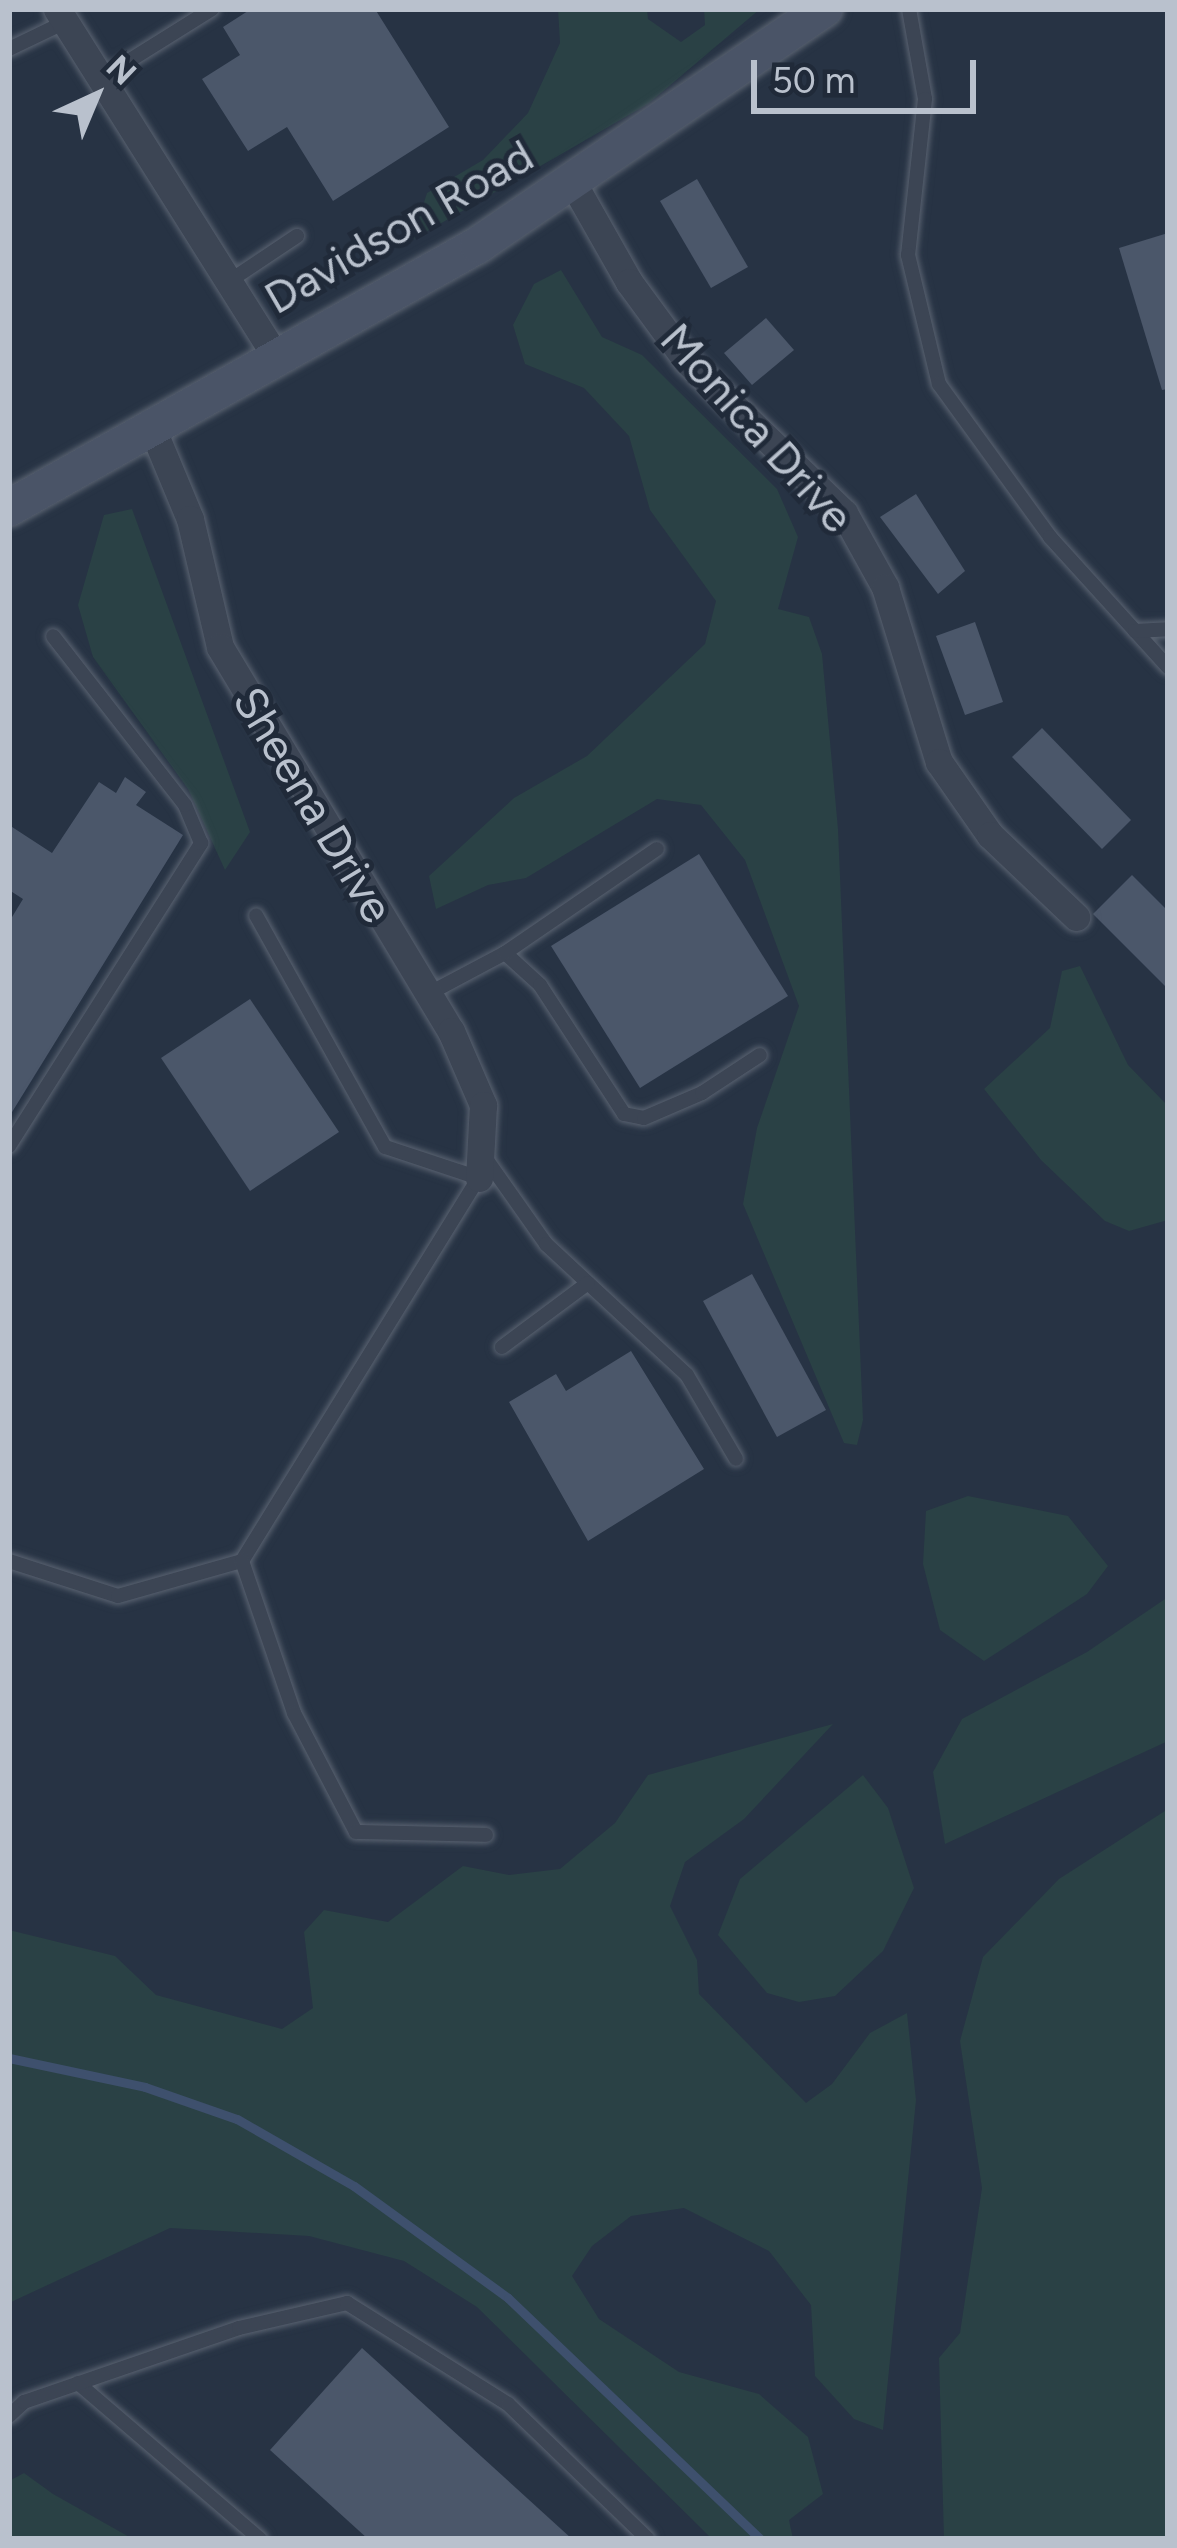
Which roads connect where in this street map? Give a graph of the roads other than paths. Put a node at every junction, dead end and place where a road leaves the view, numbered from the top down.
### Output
1 (212, 9) edge
2 (824, 9) edge
3 (908, 9) edge
4 (61, 15) edge
5 (9, 49) edge
6 (100, 79) junction
7 (573, 183) junction
8 (297, 236) dead end
9 (229, 282) junction
10 (274, 354) junction
11 (150, 423) junction
12 (9, 508) edge
13 (1168, 629) edge
14 (1136, 631) junction
15 (53, 636) dead end
16 (1168, 667) edge
17 (657, 849) dead end
18 (256, 915) dead end
19 (1076, 917) dead end
20 (505, 953) junction
21 (428, 994) junction
22 (760, 1055) dead end
23 (9, 1146) edge
24 (480, 1165) junction
25 (588, 1282) junction
26 (502, 1346) dead end
27 (736, 1459) dead end
28 (9, 1562) edge
29 (242, 1562) junction
30 (486, 1835) dead end
31 (78, 2383) junction
32 (9, 2416) edge
33 (260, 2539) edge
34 (648, 2539) edge

1 - 6 lane
2 - 7 street, Davidson Road
3 - 14 lane
4 - 5 lane
4 - 6 street
6 - 9 street
7 - 10 street, Davidson Road
7 - 19 street, Monica Drive
8 - 9 lane
9 - 10 street
10 - 11 street, Davidson Road
11 - 12 street, Davidson Road
11 - 21 street, Sheena Drive
13 - 14 lane
14 - 16 lane
15 - 23 lane
17 - 20 lane
18 - 24 lane
20 - 21 lane
20 - 22 lane
21 - 24 street, Sheena Drive
24 - 25 lane
24 - 29 lane
25 - 26 lane
25 - 27 lane
28 - 29 lane
29 - 30 lane
31 - 32 lane
31 - 33 lane
31 - 34 lane

